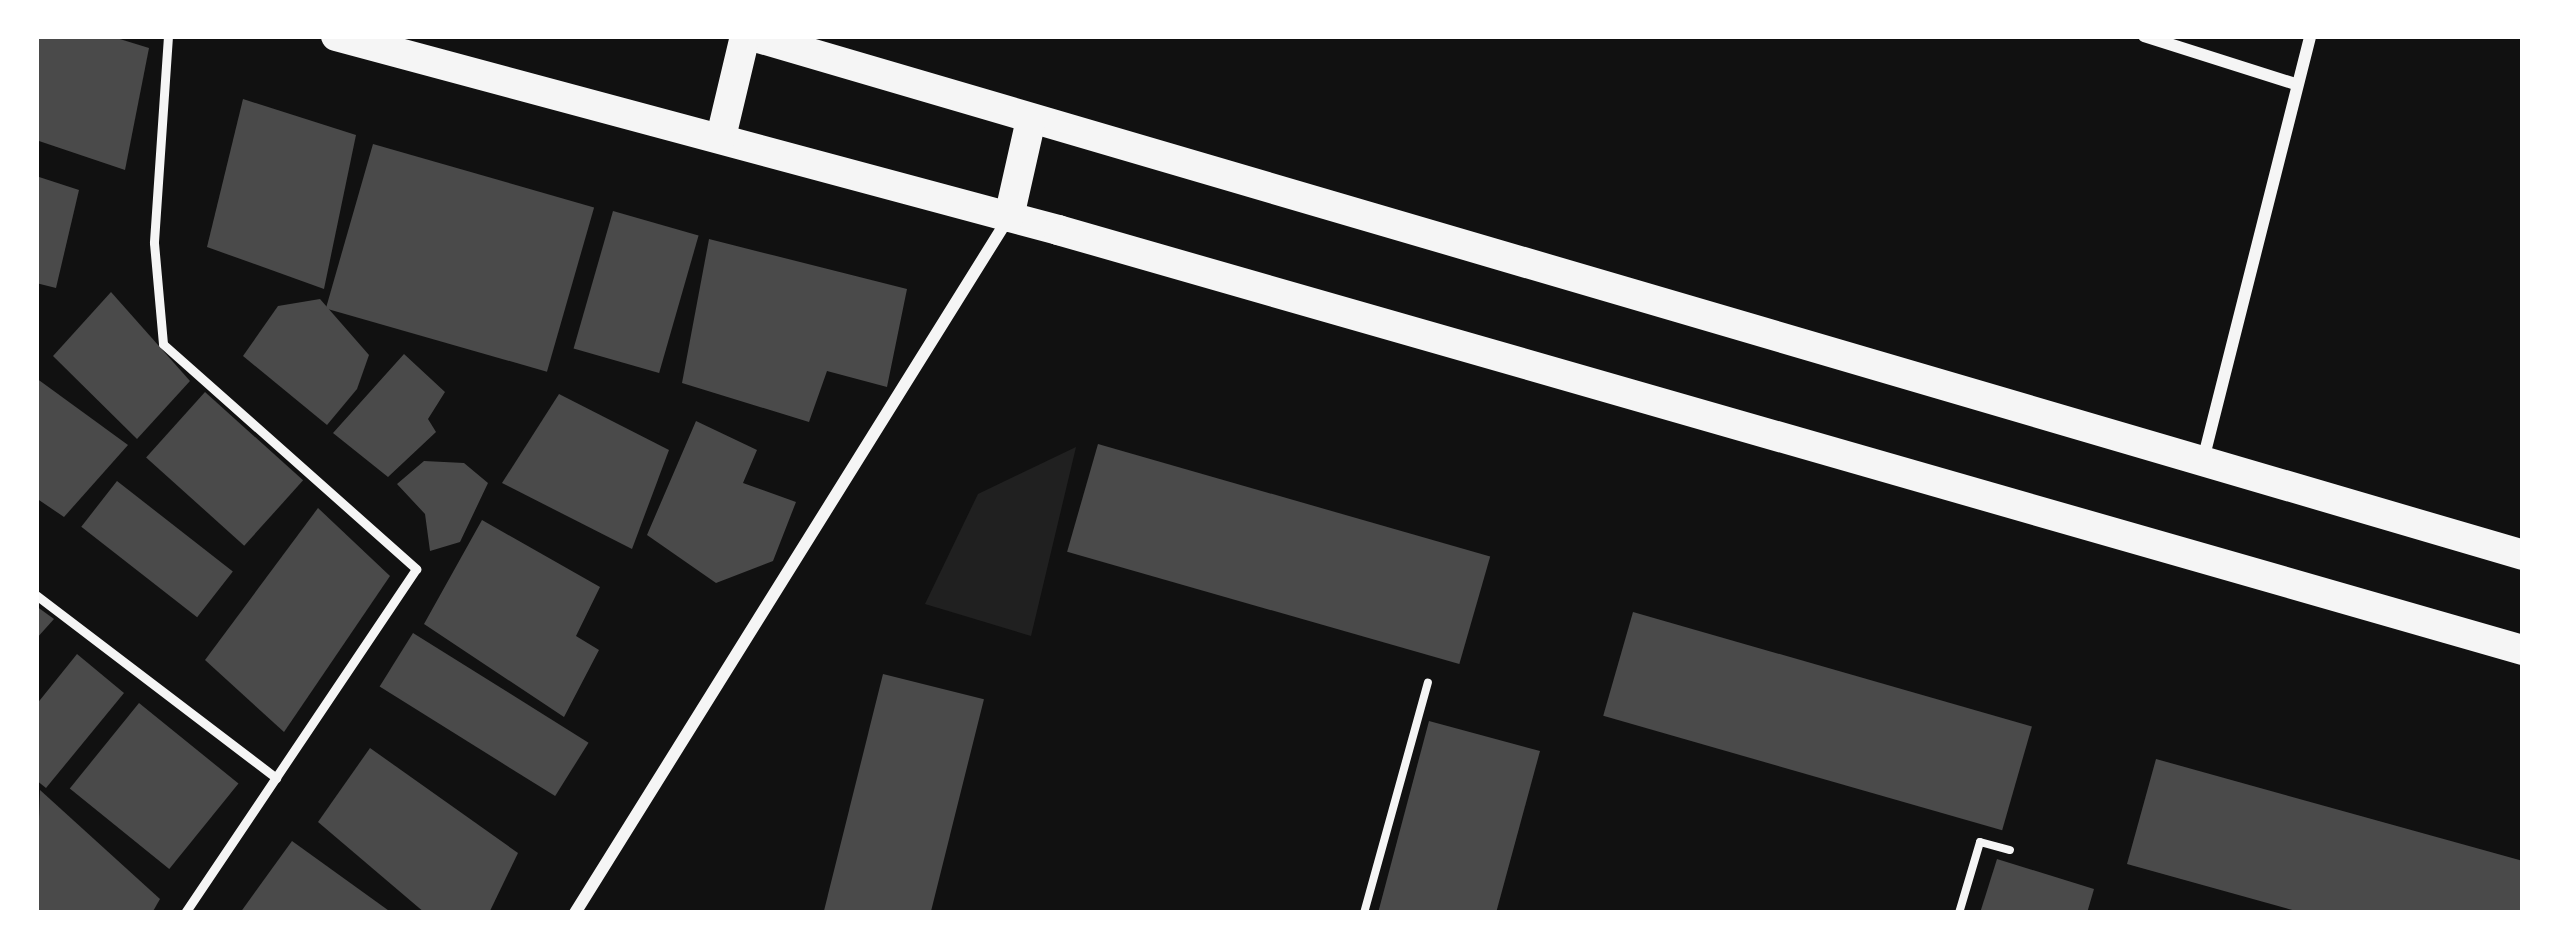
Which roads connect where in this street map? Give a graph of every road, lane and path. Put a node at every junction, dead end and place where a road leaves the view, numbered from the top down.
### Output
1 (168, 36) edge
2 (336, 36) edge
3 (748, 36) edge
4 (2144, 36) edge
5 (2310, 36) edge
6 (2295, 84) junction
7 (1031, 119) junction
8 (722, 137) junction
9 (1010, 217) junction
10 (2202, 465) junction
11 (2523, 554) edge
12 (36, 595) edge
13 (2523, 650) edge
14 (1428, 683) dead end
15 (276, 778) junction
16 (2010, 850) dead end
17 (185, 913) edge
18 (574, 913) edge
19 (1364, 913) edge
20 (1958, 913) edge

1 - 15 lane
2 - 8 main road
3 - 7 main road
3 - 8 main road
4 - 6 street
5 - 6 street
6 - 10 street
7 - 9 main road
7 - 10 main road
8 - 9 main road
9 - 13 main road
9 - 18 street
10 - 11 main road
12 - 15 lane
14 - 19 path
15 - 17 lane
16 - 20 path

